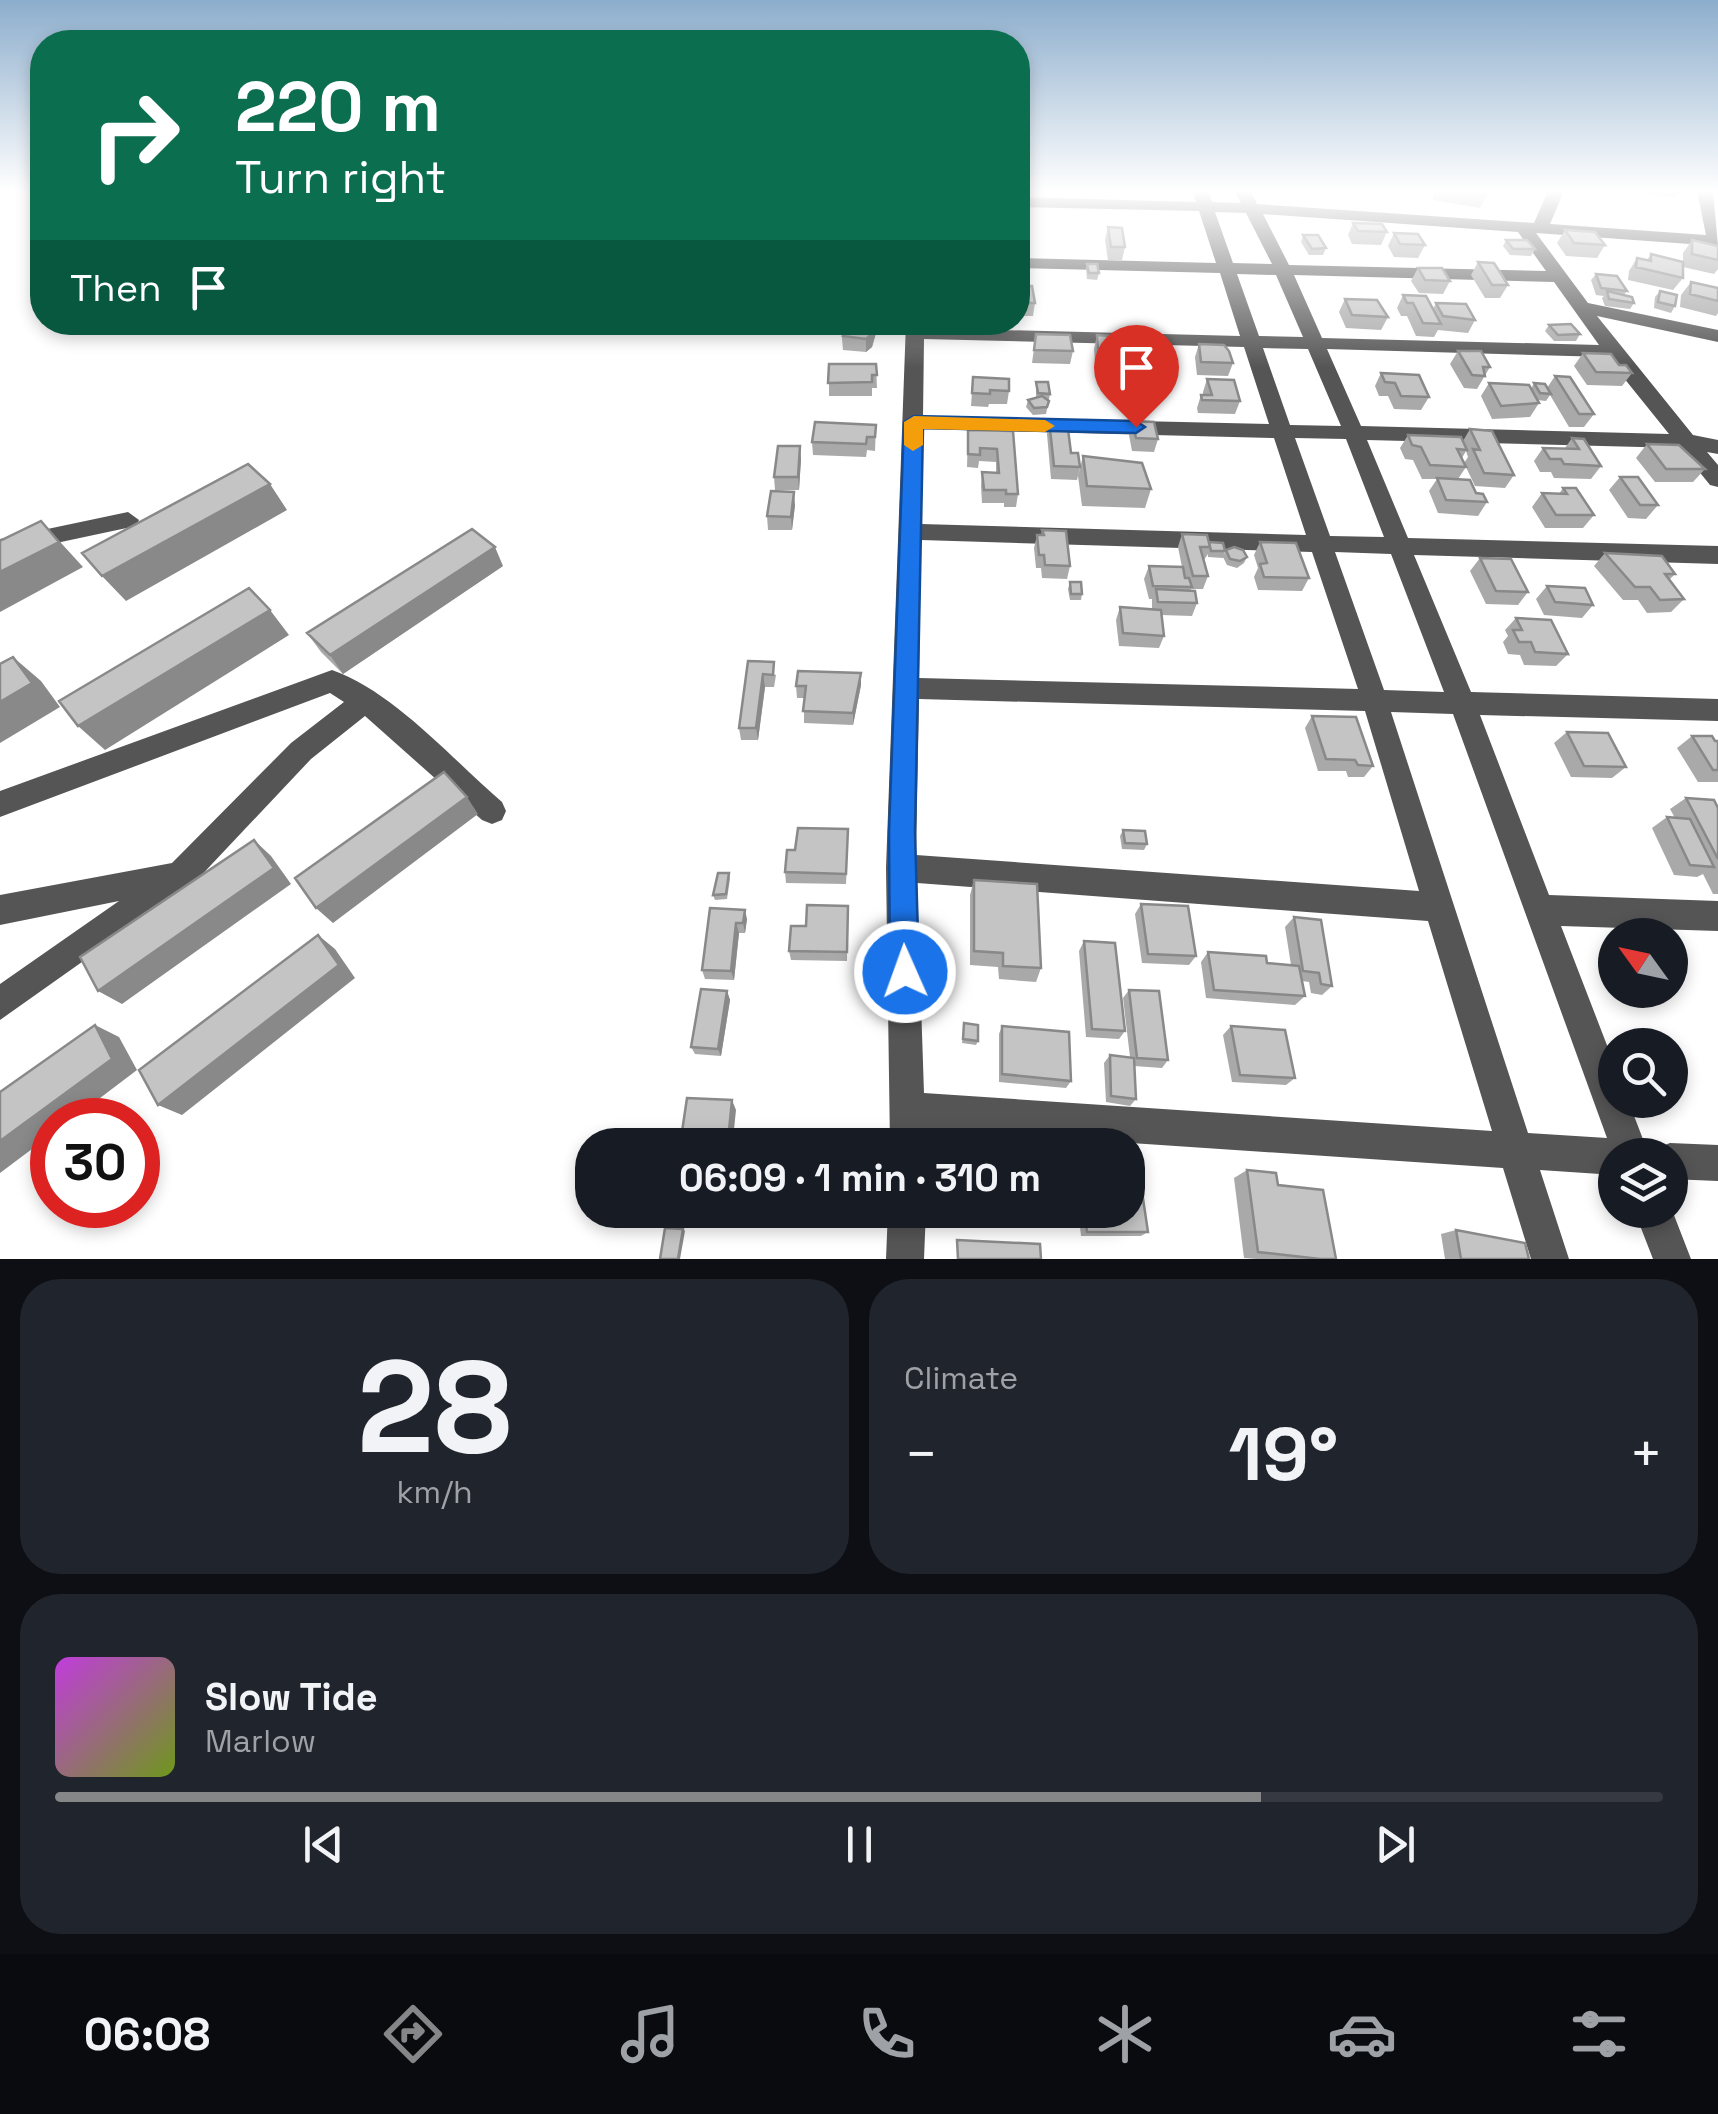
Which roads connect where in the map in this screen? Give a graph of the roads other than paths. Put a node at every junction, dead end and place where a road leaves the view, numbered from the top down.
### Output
1 (1218, 250) edge
2 (1272, 250) edge
3 (1543, 250) edge
4 (1030, 263) edge
5 (1224, 268) junction
6 (1283, 270) junction
7 (1557, 277) junction
8 (1580, 308) junction
9 (1030, 333) edge
10 (915, 335) edge
11 (1718, 336) edge
12 (1254, 343) junction
13 (1316, 345) junction
14 (1613, 351) junction
15 (914, 422) junction
16 (1284, 429) junction
17 (1354, 432) junction
18 (1688, 440) junction
19 (1718, 447) edge
20 (1718, 480) edge
21 (128, 520) dead end
22 (912, 532) junction
23 (1323, 543) junction
24 (1398, 546) junction
25 (0, 547) edge
26 (1718, 555) edge
27 (905, 688) junction
28 (1374, 699) junction
29 (366, 700) junction
30 (1461, 700) junction
31 (1718, 710) edge
32 (0, 804) edge
33 (492, 811) dead end
34 (902, 868) junction
35 (184, 872) junction
36 (1441, 907) junction
37 (0, 910) edge
38 (1540, 910) junction
39 (1718, 916) edge
40 (0, 1004) edge
41 (909, 1127) edge
42 (1626, 1138) edge
43 (1516, 1152) junction
44 (1598, 1157) edge
45 (1688, 1162) edge
46 (1718, 1164) edge
47 (906, 1228) edge
48 (1660, 1228) edge
49 (905, 1259) edge
50 (1550, 1259) edge
51 (1672, 1259) edge

1 - 5 street
2 - 6 street
3 - 7 street
4 - 5 street
5 - 6 street
5 - 12 street
6 - 7 street
6 - 13 street
7 - 8 street
8 - 11 street
8 - 14 street
9 - 12 street
10 - 15 street
12 - 13 street
12 - 16 street
13 - 14 street
13 - 17 street
14 - 18 street
15 - 16 street
15 - 22 street
16 - 17 street
16 - 23 street
17 - 18 street
17 - 24 street
18 - 19 street
18 - 20 street
21 - 25 street
22 - 23 street
22 - 27 street
23 - 24 street
23 - 28 street
24 - 26 street
24 - 30 street
27 - 28 street
27 - 34 street
28 - 30 street
28 - 36 street
29 - 32 street
29 - 33 street
29 - 35 street
30 - 31 street
30 - 38 street
34 - 36 street
34 - 41 street
35 - 37 street
35 - 40 street
36 - 43 street
38 - 39 street
38 - 42 street
41 - 43 street
43 - 44 street
43 - 50 street
45 - 46 street
47 - 49 street
48 - 51 street

